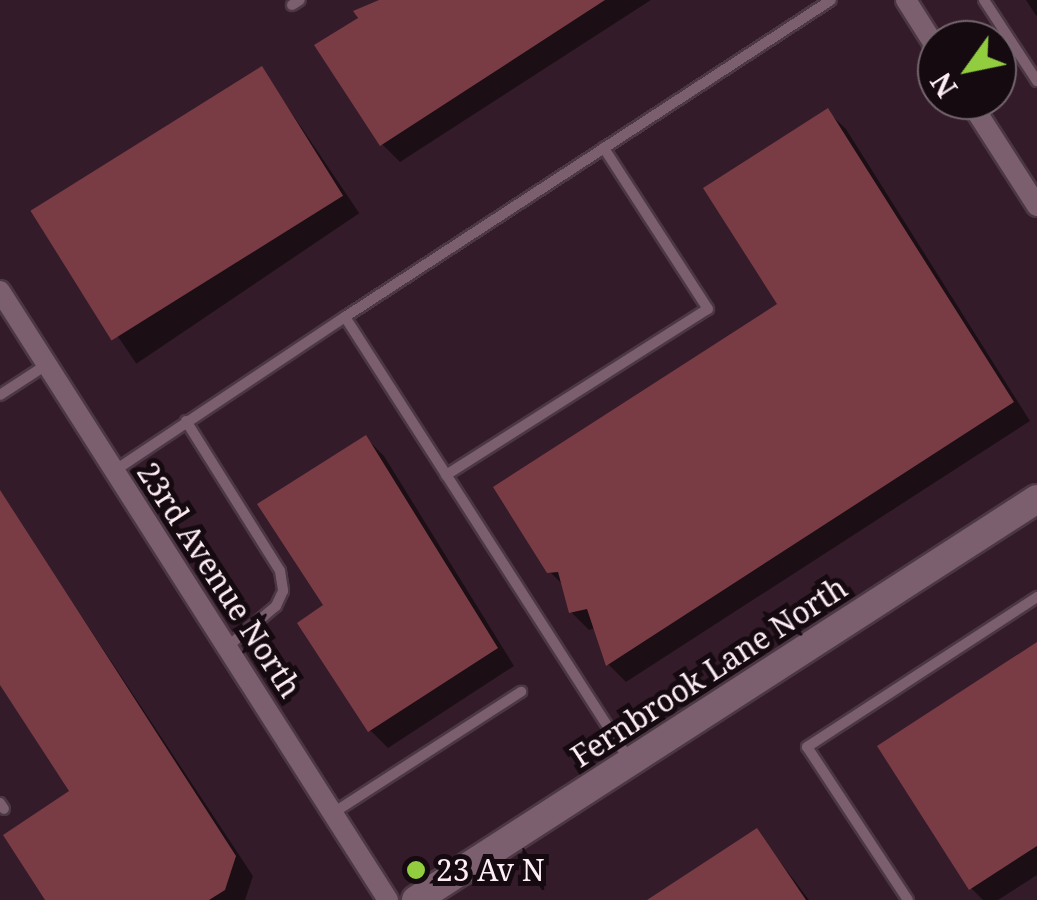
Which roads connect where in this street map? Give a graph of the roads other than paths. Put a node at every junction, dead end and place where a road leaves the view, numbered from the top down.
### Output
1 (831, 0) edge
2 (984, 0) edge
3 (1037, 81) edge
4 (983, 120) edge
5 (604, 148) junction
6 (1037, 206) edge
7 (0, 291) edge
8 (345, 317) junction
9 (46, 365) junction
10 (0, 395) edge
11 (186, 421) junction
12 (114, 471) junction
13 (446, 474) junction
14 (1037, 498) edge
15 (1037, 597) edge
16 (226, 648) junction
17 (521, 692) dead end
18 (631, 761) junction
19 (332, 813) junction
20 (388, 900) edge
21 (416, 900) edge
22 (908, 900) edge

1 - 5 lane
2 - 3 lane
4 - 6 street
5 - 8 lane
5 - 13 lane
7 - 9 street, 23rd Avenue North
8 - 11 lane
8 - 13 lane
9 - 10 lane
9 - 12 street, 23rd Avenue North
11 - 12 lane
11 - 16 lane
12 - 16 street, 23rd Avenue North
13 - 18 lane
14 - 18 street, Fernbrook Lane North
15 - 22 lane
16 - 19 street, 23rd Avenue North
17 - 19 lane
18 - 21 street, Fernbrook Lane North
19 - 20 street, 23rd Avenue North

